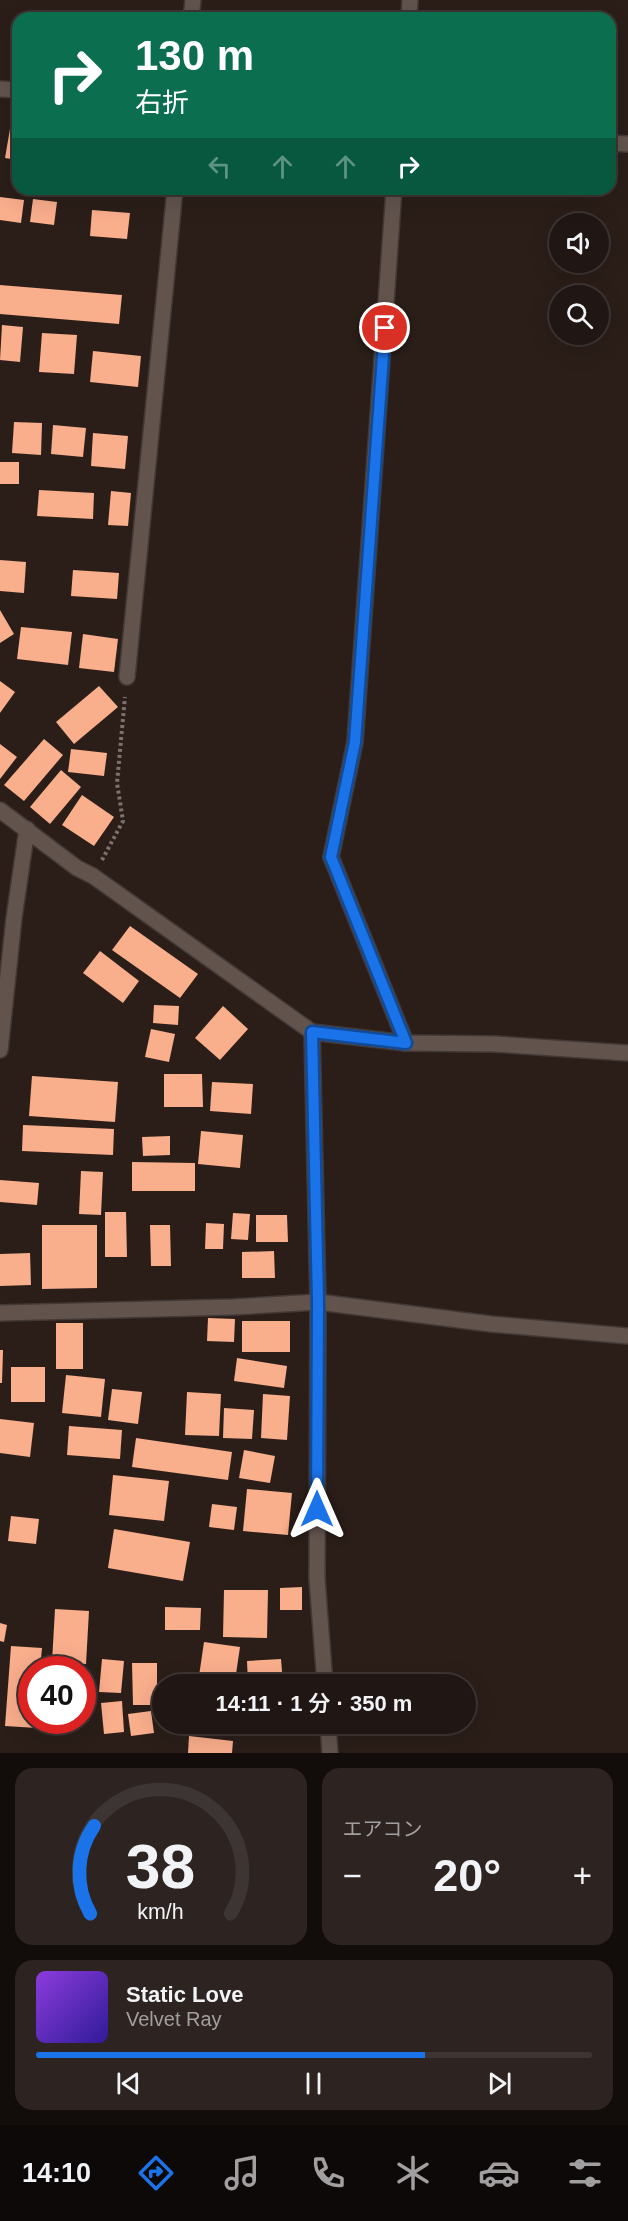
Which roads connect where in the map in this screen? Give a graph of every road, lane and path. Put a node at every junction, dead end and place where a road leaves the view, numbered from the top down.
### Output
1 (174, 195) edge
2 (394, 195) edge
3 (127, 677) joint
4 (0, 810) edge
5 (27, 829) junction
6 (93, 876) junction
7 (7, 917) edge
8 (312, 1032) junction
9 (406, 1043) junction
10 (0, 1050) edge
11 (628, 1053) edge
12 (318, 1302) junction
13 (0, 1313) edge
14 (628, 1336) edge
15 (324, 1674) edge
16 (329, 1734) edge
17 (330, 1753) edge

1 - 3 street
2 - 9 street
3 - 6 path
4 - 5 street
5 - 6 street
5 - 7 street
6 - 8 street
7 - 10 street
8 - 9 street
8 - 12 street
9 - 11 street
12 - 13 street
12 - 14 street
12 - 15 street
16 - 17 street

